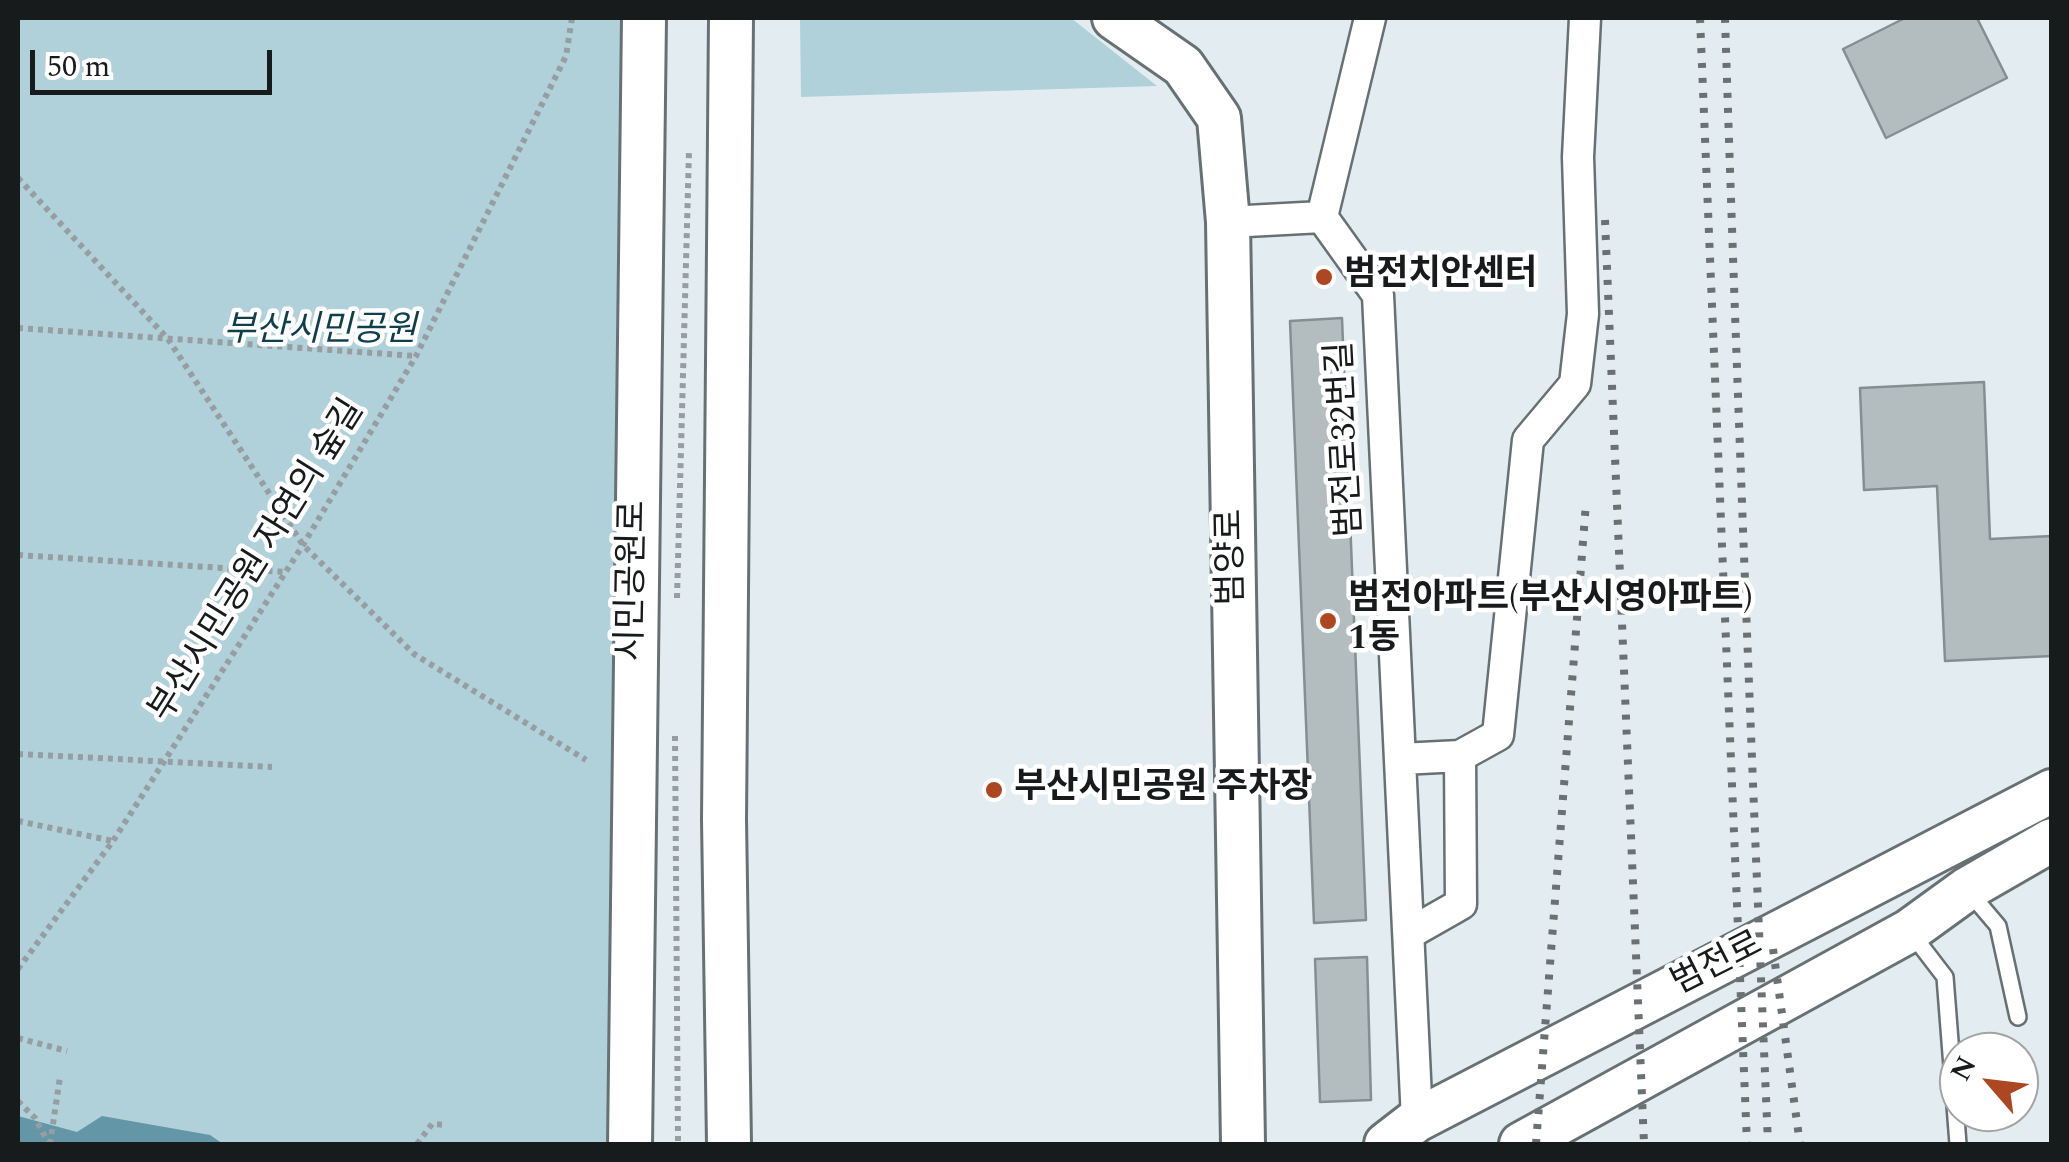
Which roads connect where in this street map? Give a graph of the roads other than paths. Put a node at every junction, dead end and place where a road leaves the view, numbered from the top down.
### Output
1 (644, 18) edge
2 (731, 18) edge
3 (1114, 18) edge
4 (1370, 18) edge
5 (1586, 18) edge
6 (1322, 217) junction
7 (1228, 222) junction
8 (1460, 756) junction
9 (1402, 759) junction
10 (2052, 790) edge
11 (2052, 840) edge
12 (1967, 889) junction
13 (1909, 931) junction
14 (1410, 934) junction
15 (2018, 1017) dead end
16 (1402, 1132) edge
17 (734, 1136) edge
18 (630, 1144) edge
19 (1244, 1144) edge
20 (1522, 1144) edge
21 (1958, 1144) edge

1 - 18 main road, 시민공원로
2 - 17 main road
3 - 7 main road, 범양로
4 - 6 street
5 - 8 street
6 - 7 street
6 - 9 street, 범전로32번길
7 - 19 main road, 범양로
8 - 9 street
8 - 14 street
9 - 14 street, 범전로32번길
10 - 16 main road, 범전로
11 - 12 main road, 범전로
12 - 13 main road, 범전로
12 - 15 lane
13 - 20 main road, 범전로
13 - 21 lane
14 - 16 street, 범전로32번길

